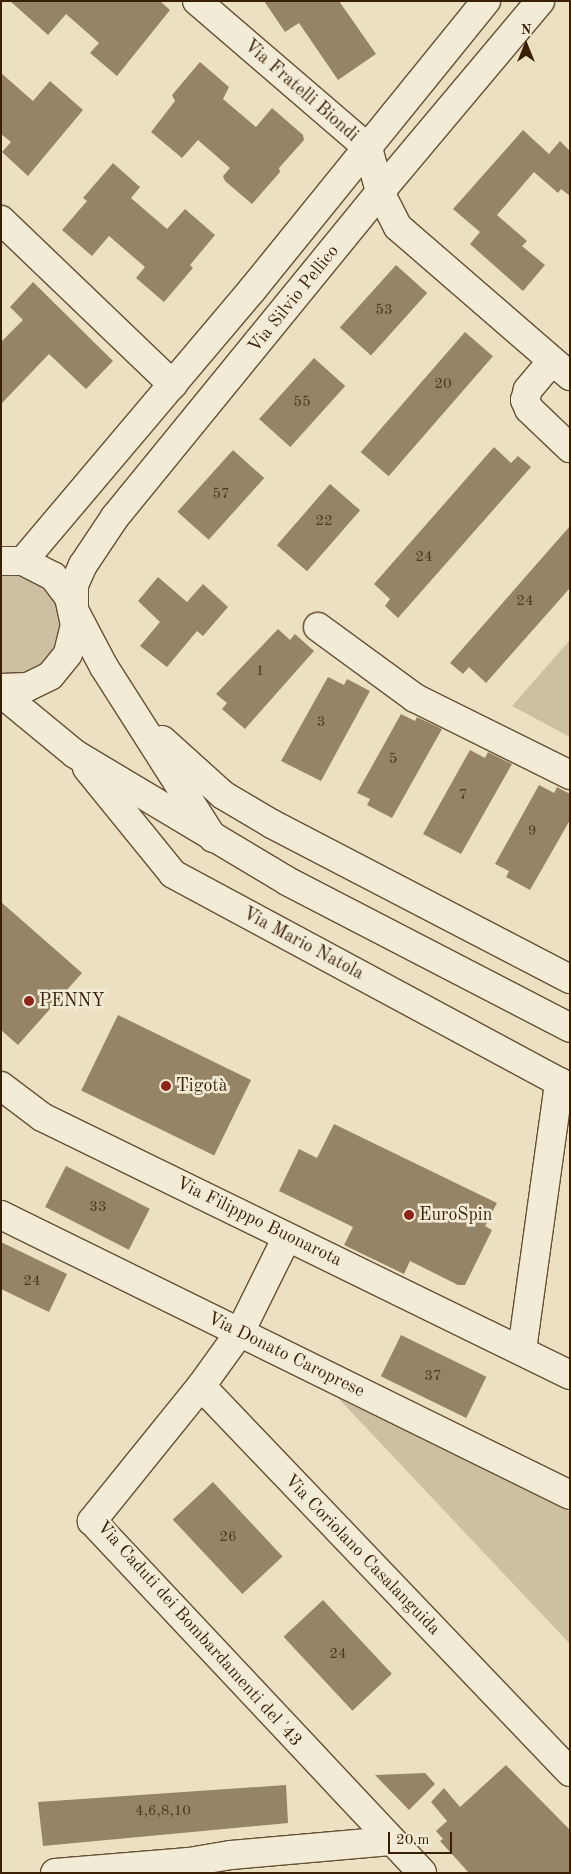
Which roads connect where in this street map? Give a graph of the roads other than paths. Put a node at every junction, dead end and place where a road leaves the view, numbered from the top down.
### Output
1 (197, 1) edge
2 (486, 1) edge
3 (540, 1) edge
4 (368, 148) junction
5 (380, 192) junction
6 (1, 220) edge
7 (561, 368) edge
8 (173, 385) junction
9 (570, 448) edge
10 (1, 543) edge
11 (12, 561) edge
12 (74, 610) junction
13 (318, 627) dead end
14 (1, 688) edge
15 (1, 693) edge
16 (126, 706) junction
17 (75, 754) junction
18 (570, 775) edge
19 (213, 838) junction
20 (570, 979) edge
21 (570, 1028) edge
22 (564, 1085) edge
23 (1, 1086) edge
24 (1, 1215) edge
25 (287, 1237) junction
26 (240, 1332) junction
27 (522, 1350) junction
28 (570, 1375) edge
29 (201, 1386) junction
30 (570, 1495) edge
31 (560, 1752) edge
32 (570, 1772) edge
33 (390, 1841) junction
34 (185, 1868) edge
35 (55, 1873) edge
36 (422, 1873) edge

1 - 4 street, Via Fratelli Biondi
2 - 4 street
3 - 5 street, Via Silvio Pellico
4 - 5 street, Via Fratelli Biondi
4 - 8 street
5 - 7 street, Via Fratelli Biondi
5 - 12 street, Via Silvio Pellico
6 - 8 street
7 - 9 street, Via Fratelli Biondi
8 - 11 street
10 - 11 street, Via Mario Natola
11 - 12 street, Via Mario Natola
12 - 14 street, Via Silvio Pellico
12 - 16 street, Via Mario Natola
13 - 18 street
15 - 17 street, Via Mario Natola
16 - 19 street, Via Mario Natola
16 - 20 street, Via Mario Natola
17 - 19 street, Via Mario Natola
17 - 22 street, Via Mario Natola
19 - 21 street, Via Mario Natola
22 - 27 street
23 - 25 street, Via Filipppo Buonarota
24 - 26 street, Via Donato Caroprese
25 - 26 street
25 - 27 street, Via Filipppo Buonarota
26 - 29 street
26 - 30 street, Via Donato Caroprese
27 - 28 street, Via Filipppo Buonarota
29 - 31 street, Via Coriolano Casalanguida
29 - 33 street, Via Caduti dei Bombardamenti del '43
31 - 32 street, Via Coriolano Casalanguida
33 - 34 street
33 - 36 street, Via Caduti dei Bombardamenti del '43
34 - 35 street

